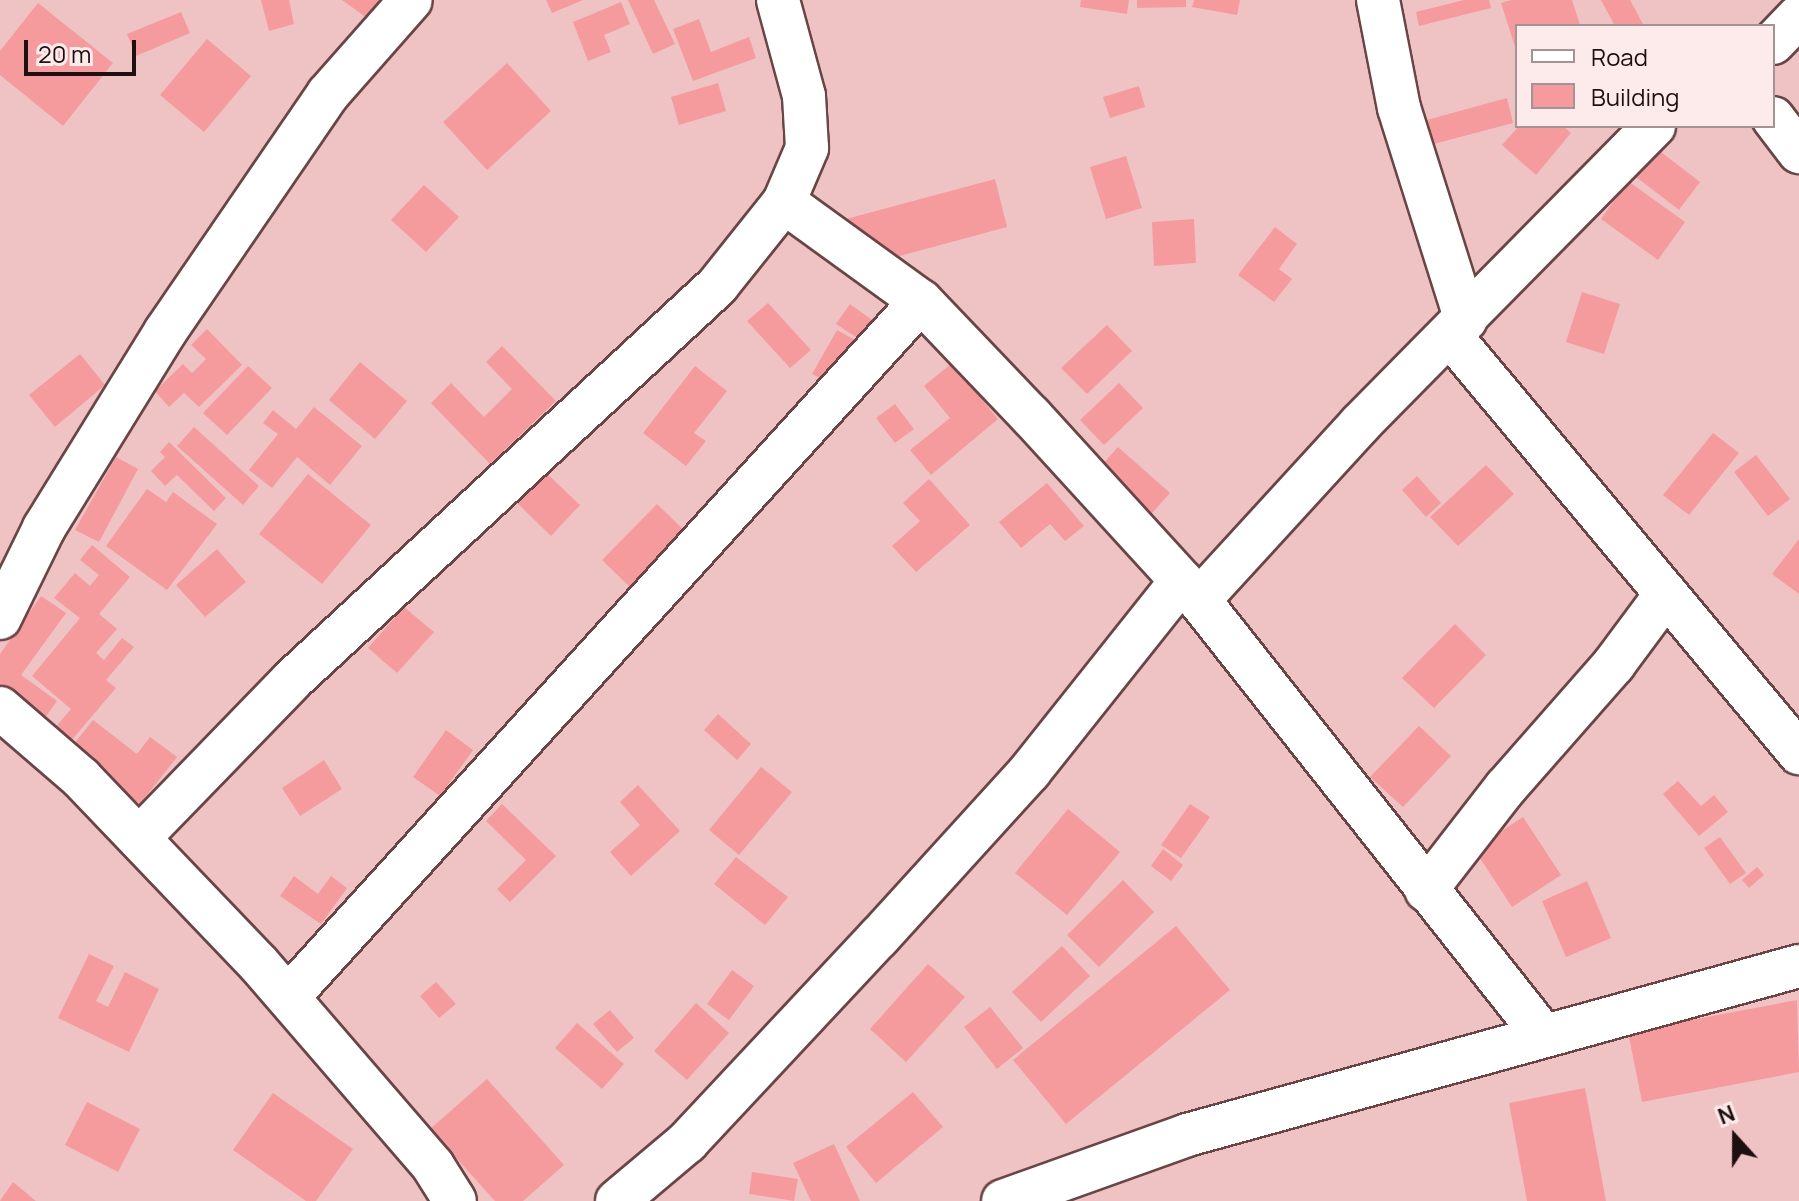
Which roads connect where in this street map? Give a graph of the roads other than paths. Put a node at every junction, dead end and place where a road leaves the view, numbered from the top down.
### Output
1 (411, 0) edge
2 (778, 0) edge
3 (1378, 0) edge
4 (1799, 16) edge
5 (1775, 41) edge
6 (1775, 121) edge
7 (1652, 128) edge
8 (1799, 152) edge
9 (784, 202) junction
10 (921, 301) junction
11 (1458, 327) junction
12 (1190, 590) junction
13 (1666, 594) junction
14 (0, 618) edge
15 (0, 708) edge
16 (1799, 753) edge
17 (139, 838) junction
18 (1426, 890) junction
19 (1799, 966) edge
20 (289, 996) junction
21 (1543, 1035) junction
22 (455, 1201) edge
23 (617, 1201) edge
24 (1003, 1201) edge

1 - 14 street
2 - 9 street
3 - 11 street
4 - 5 street
6 - 8 street
7 - 11 street
9 - 10 street
9 - 17 street
10 - 12 street
10 - 20 street
11 - 12 street
11 - 13 street
12 - 18 street
12 - 23 street
13 - 16 street
13 - 18 street
15 - 17 street
17 - 20 street
18 - 21 street
19 - 21 street
20 - 22 street
21 - 24 street

